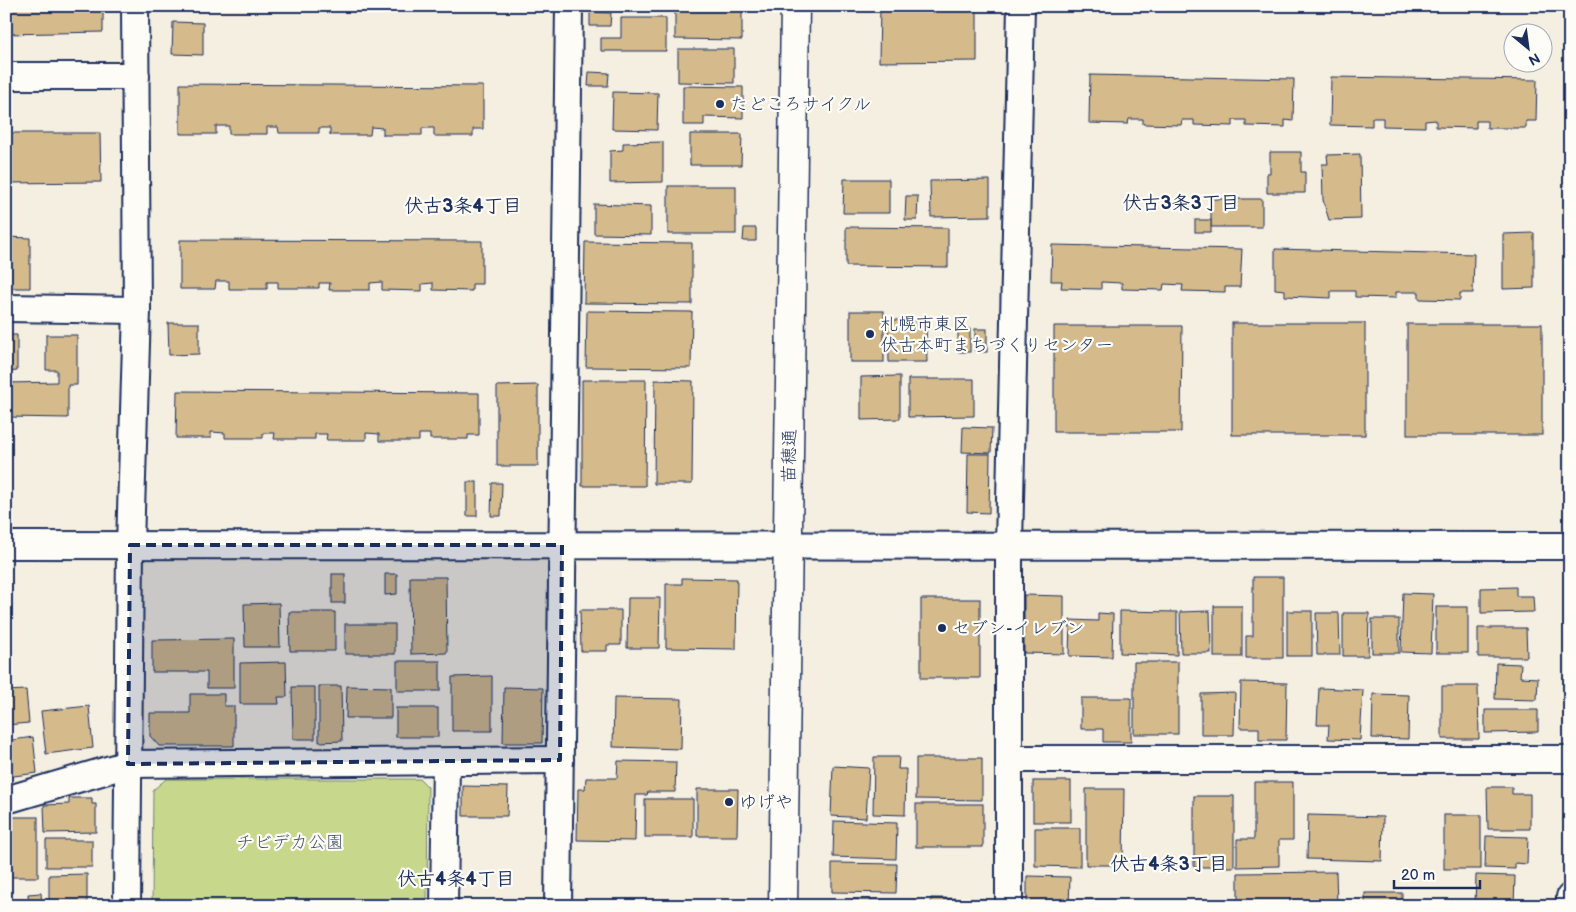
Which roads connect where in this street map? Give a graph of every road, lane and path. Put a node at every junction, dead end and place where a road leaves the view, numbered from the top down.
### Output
1 (135, 6) edge
2 (569, 6) edge
3 (795, 6) edge
4 (1021, 6) edge
5 (6, 76) edge
6 (136, 76) junction
7 (6, 308) edge
8 (137, 310) junction
9 (6, 545) edge
10 (130, 545) junction
11 (562, 545) junction
12 (788, 545) junction
13 (1009, 545) junction
14 (1570, 546) edge
15 (1010, 759) junction
16 (1570, 759) edge
17 (560, 760) junction
18 (446, 762) junction
19 (128, 764) junction
20 (6, 800) edge
21 (1570, 897) edge
22 (127, 906) edge
23 (444, 906) edge
24 (558, 906) edge
25 (783, 906) edge
26 (1009, 906) edge
27 (1570, 906) edge

1 - 6 street
2 - 11 street
3 - 12 street, 苗穂通
4 - 13 street
5 - 6 street
6 - 8 street
7 - 8 street
8 - 10 street
9 - 10 street
10 - 11 street
10 - 19 street
11 - 12 street
11 - 17 street
12 - 13 street
12 - 25 street, 苗穂通
13 - 14 street
13 - 15 street
15 - 16 street
15 - 26 street
17 - 18 street
17 - 24 street
18 - 19 street
18 - 23 street
19 - 20 street
19 - 22 street
21 - 27 street

